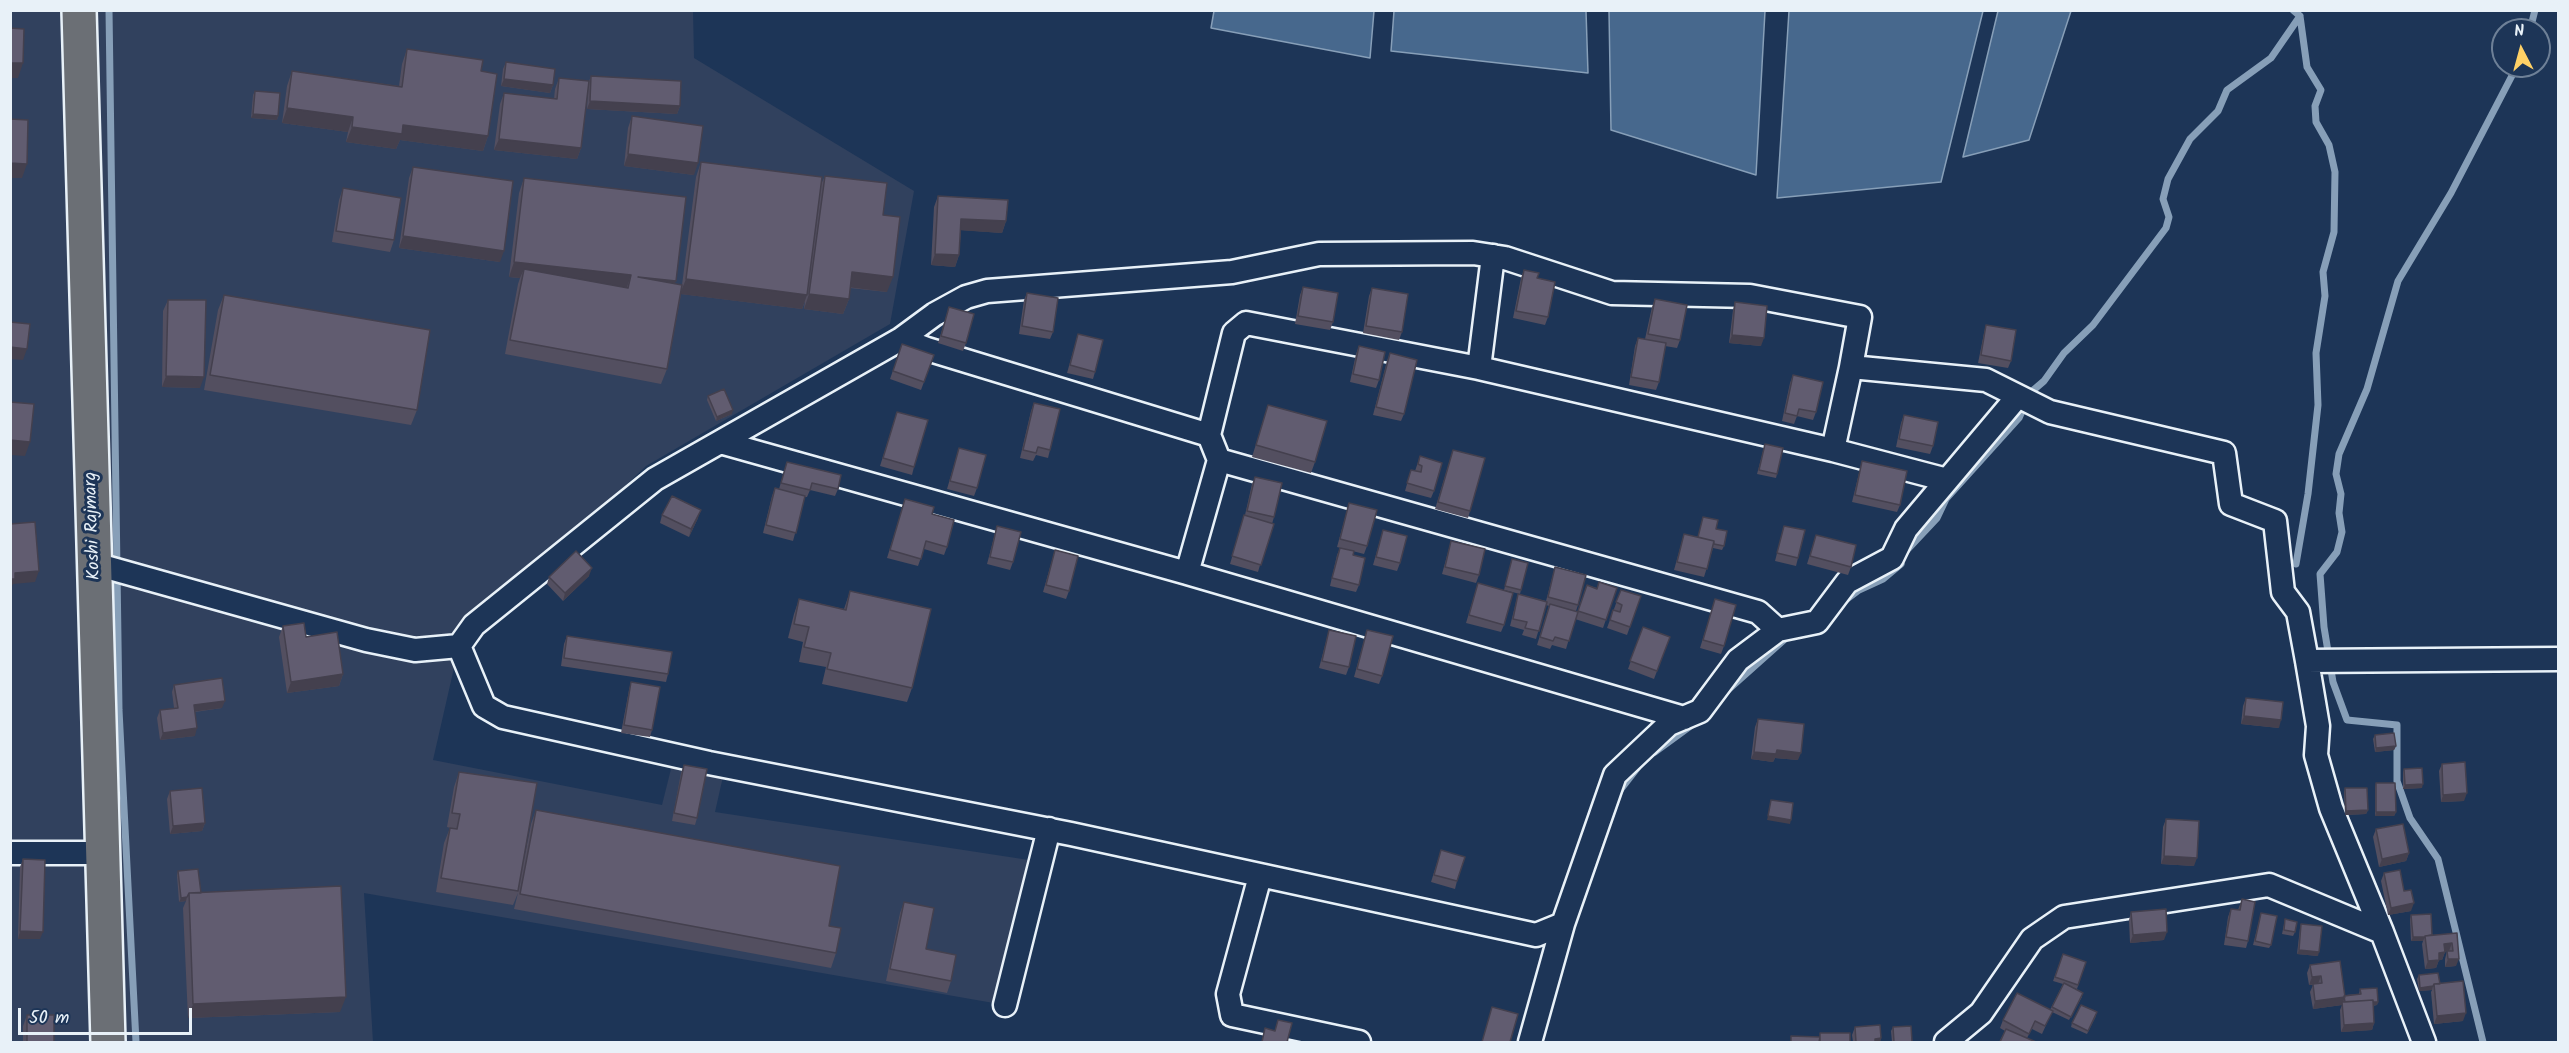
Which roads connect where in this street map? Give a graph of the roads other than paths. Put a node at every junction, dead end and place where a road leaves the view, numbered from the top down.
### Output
1 (79, 10) edge
2 (1493, 256) junction
3 (902, 339) junction
4 (1851, 367) junction
5 (1479, 368) junction
6 (2018, 396) junction
7 (1209, 435) junction
8 (720, 442) junction
9 (1833, 450) junction
10 (1219, 460) junction
11 (1947, 480) junction
12 (95, 564) junction
13 (1187, 573) junction
14 (1778, 630) junction
15 (459, 646) junction
16 (2559, 659) edge
17 (2322, 661) junction
18 (1684, 718) junction
19 (1049, 829) junction
20 (10, 853) edge
21 (103, 853) junction
22 (1260, 876) junction
23 (1563, 924) junction
24 (2382, 932) junction
25 (1005, 1005) dead end
26 (108, 1042) edge
27 (1359, 1042) edge
28 (1530, 1042) edge
29 (1946, 1042) edge
30 (2424, 1042) edge

1 - 12 main road, Koshi Rajmarg
2 - 3 street
2 - 4 street
2 - 5 street
3 - 7 street
3 - 8 street
4 - 6 street
4 - 9 street
5 - 7 street
5 - 9 street
6 - 11 street
6 - 17 street
7 - 10 street
8 - 13 street
8 - 15 street
9 - 11 street
10 - 13 street
10 - 14 street
11 - 14 street
12 - 15 street
12 - 21 main road, Koshi Rajmarg
13 - 18 street
14 - 18 street
15 - 19 street
16 - 17 street
17 - 24 street
18 - 23 street
19 - 22 street
19 - 25 street
20 - 21 street
21 - 26 main road, Koshi Rajmarg
22 - 23 street
22 - 27 street
23 - 28 street
24 - 29 street
24 - 30 street

